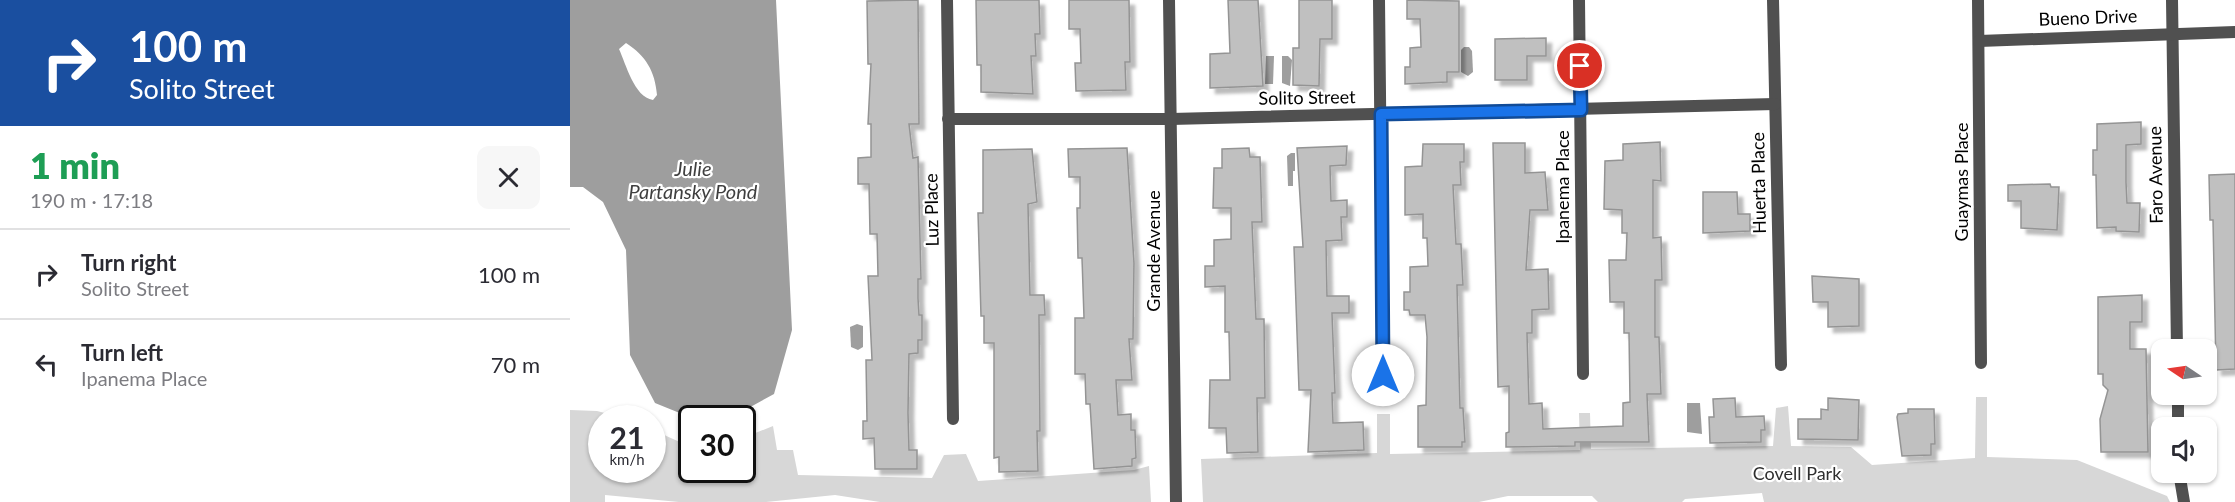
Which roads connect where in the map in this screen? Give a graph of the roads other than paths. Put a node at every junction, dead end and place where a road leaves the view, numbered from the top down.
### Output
1 (947, 0) edge
2 (1169, 0) edge
3 (1379, 0) edge
4 (1579, 0) edge
5 (1773, 0) edge
6 (1978, 0) edge
7 (2172, 0) edge
8 (2235, 32) edge
9 (2172, 33) junction
10 (1979, 41) junction
11 (1775, 104) junction
12 (1581, 110) junction
13 (1381, 114) junction
14 (948, 119) junction
15 (1171, 119) junction
16 (2177, 339) edge
17 (1981, 363) dead end
18 (1781, 365) dead end
19 (1583, 374) dead end
20 (1383, 375) dead end
21 (953, 419) dead end
22 (2181, 483) edge
23 (1176, 502) edge
24 (2184, 502) edge

1 - 14 street, Luz Place
2 - 15 street, Grande Avenue
3 - 13 street
4 - 12 street, Ipanema Place
5 - 11 street, Huerta Place
6 - 10 street, Guaymas Place
7 - 9 street, Faro Avenue
8 - 9 street, Bueno Drive
9 - 10 street, Bueno Drive
9 - 16 street, Faro Avenue
10 - 17 street, Guaymas Place
11 - 12 street, Solito Street
11 - 18 street, Huerta Place
12 - 13 street, Solito Street
12 - 19 street, Ipanema Place
13 - 15 street, Solito Street
13 - 20 street
14 - 15 street, Solito Street
14 - 21 street, Luz Place
15 - 23 street, Grande Avenue
22 - 24 street

